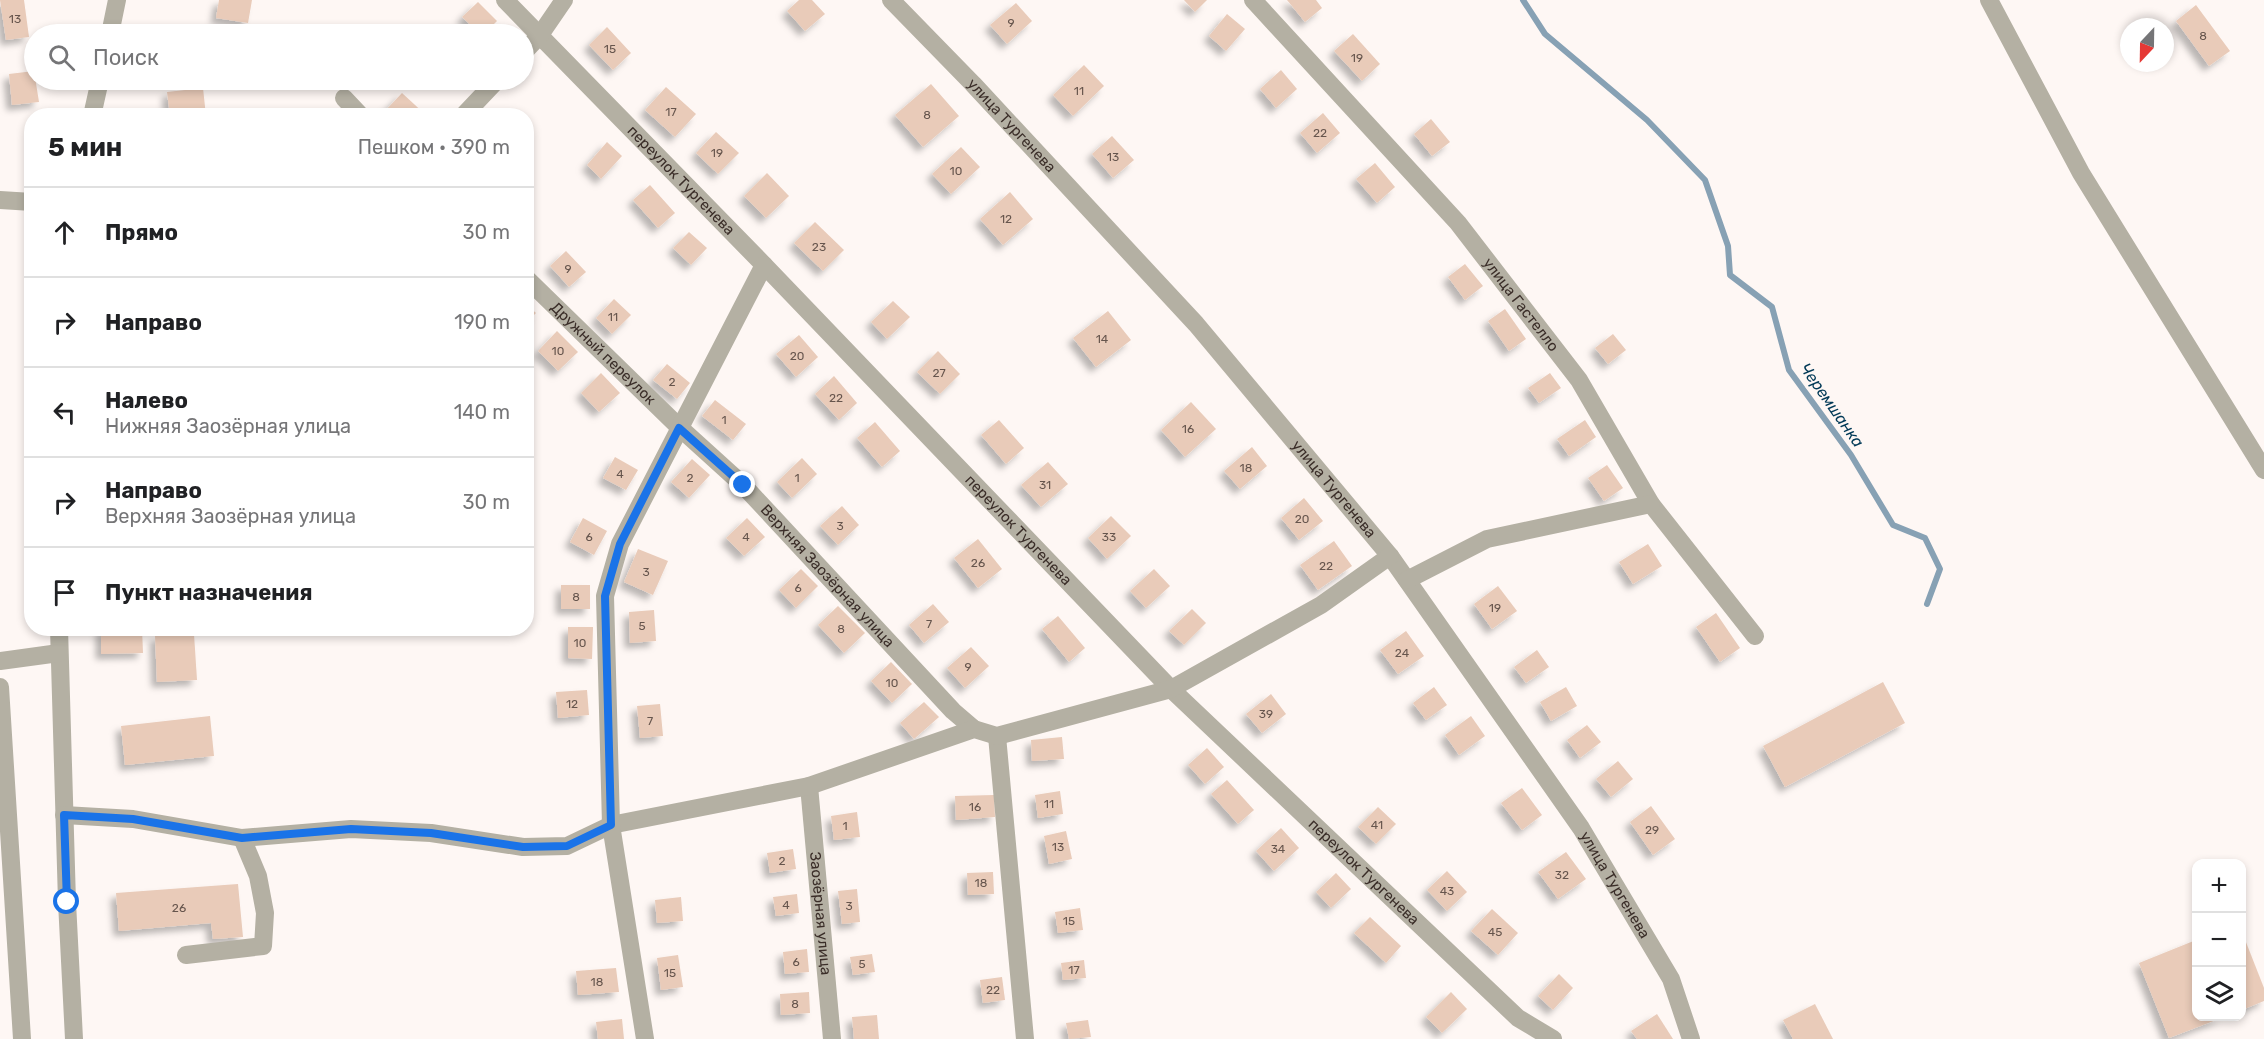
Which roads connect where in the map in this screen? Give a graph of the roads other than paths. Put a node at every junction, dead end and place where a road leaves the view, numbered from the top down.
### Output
1 (117, 0) edge
2 (505, 0) edge
3 (564, 0) edge
4 (891, 0) edge
5 (1253, 0) edge
6 (1989, 0) edge
7 (112, 24) edge
8 (529, 24) edge
9 (534, 29) edge
10 (540, 35) junction
11 (534, 41) edge
12 (98, 90) edge
13 (488, 90) edge
14 (344, 98) dead end
15 (94, 108) edge
16 (353, 108) edge
17 (471, 108) edge
18 (0, 200) edge
19 (24, 202) edge
20 (764, 265) junction
21 (534, 286) edge
22 (679, 428) junction
23 (2264, 470) edge
24 (1651, 504) junction
25 (1390, 556) junction
26 (1407, 579) junction
27 (59, 636) edge
28 (1755, 636) dead end
29 (59, 653) junction
30 (0, 661) edge
31 (0, 687) edge
32 (1170, 688) junction
33 (974, 729) junction
34 (997, 736) junction
35 (809, 786) junction
36 (64, 815) junction
37 (611, 825) junction
38 (242, 838) junction
39 (186, 955) dead end
40 (22, 1039) edge
41 (74, 1039) edge
42 (645, 1039) edge
43 (832, 1039) edge
44 (1025, 1039) edge
45 (1553, 1039) edge
46 (1690, 1039) edge

1 - 7 street
2 - 8 street, переулок Тургенева
3 - 10 street
4 - 25 street, улица Тургенева
5 - 24 street, улица Гастелло
6 - 23 street
9 - 10 street, переулок Тургенева
10 - 11 street
10 - 20 street, переулок Тургенева
12 - 15 street
13 - 17 street
14 - 16 street
18 - 19 street
20 - 22 street
20 - 32 street, переулок Тургенева
21 - 22 street, Дружный переулок
22 - 33 street, Верхняя Заозёрная улица
22 - 37 street
24 - 26 street
24 - 28 street, улица Гастелло
25 - 26 street, улица Тургенева
25 - 32 street
26 - 46 street, улица Тургенева
27 - 29 street
29 - 30 street
29 - 36 street
31 - 40 street
32 - 34 street
32 - 45 street, переулок Тургенева
33 - 34 street
33 - 35 street
34 - 44 street
35 - 37 street
35 - 43 street, Заозёрная улица
36 - 38 street
36 - 41 street
37 - 38 street
37 - 42 street
38 - 39 street

